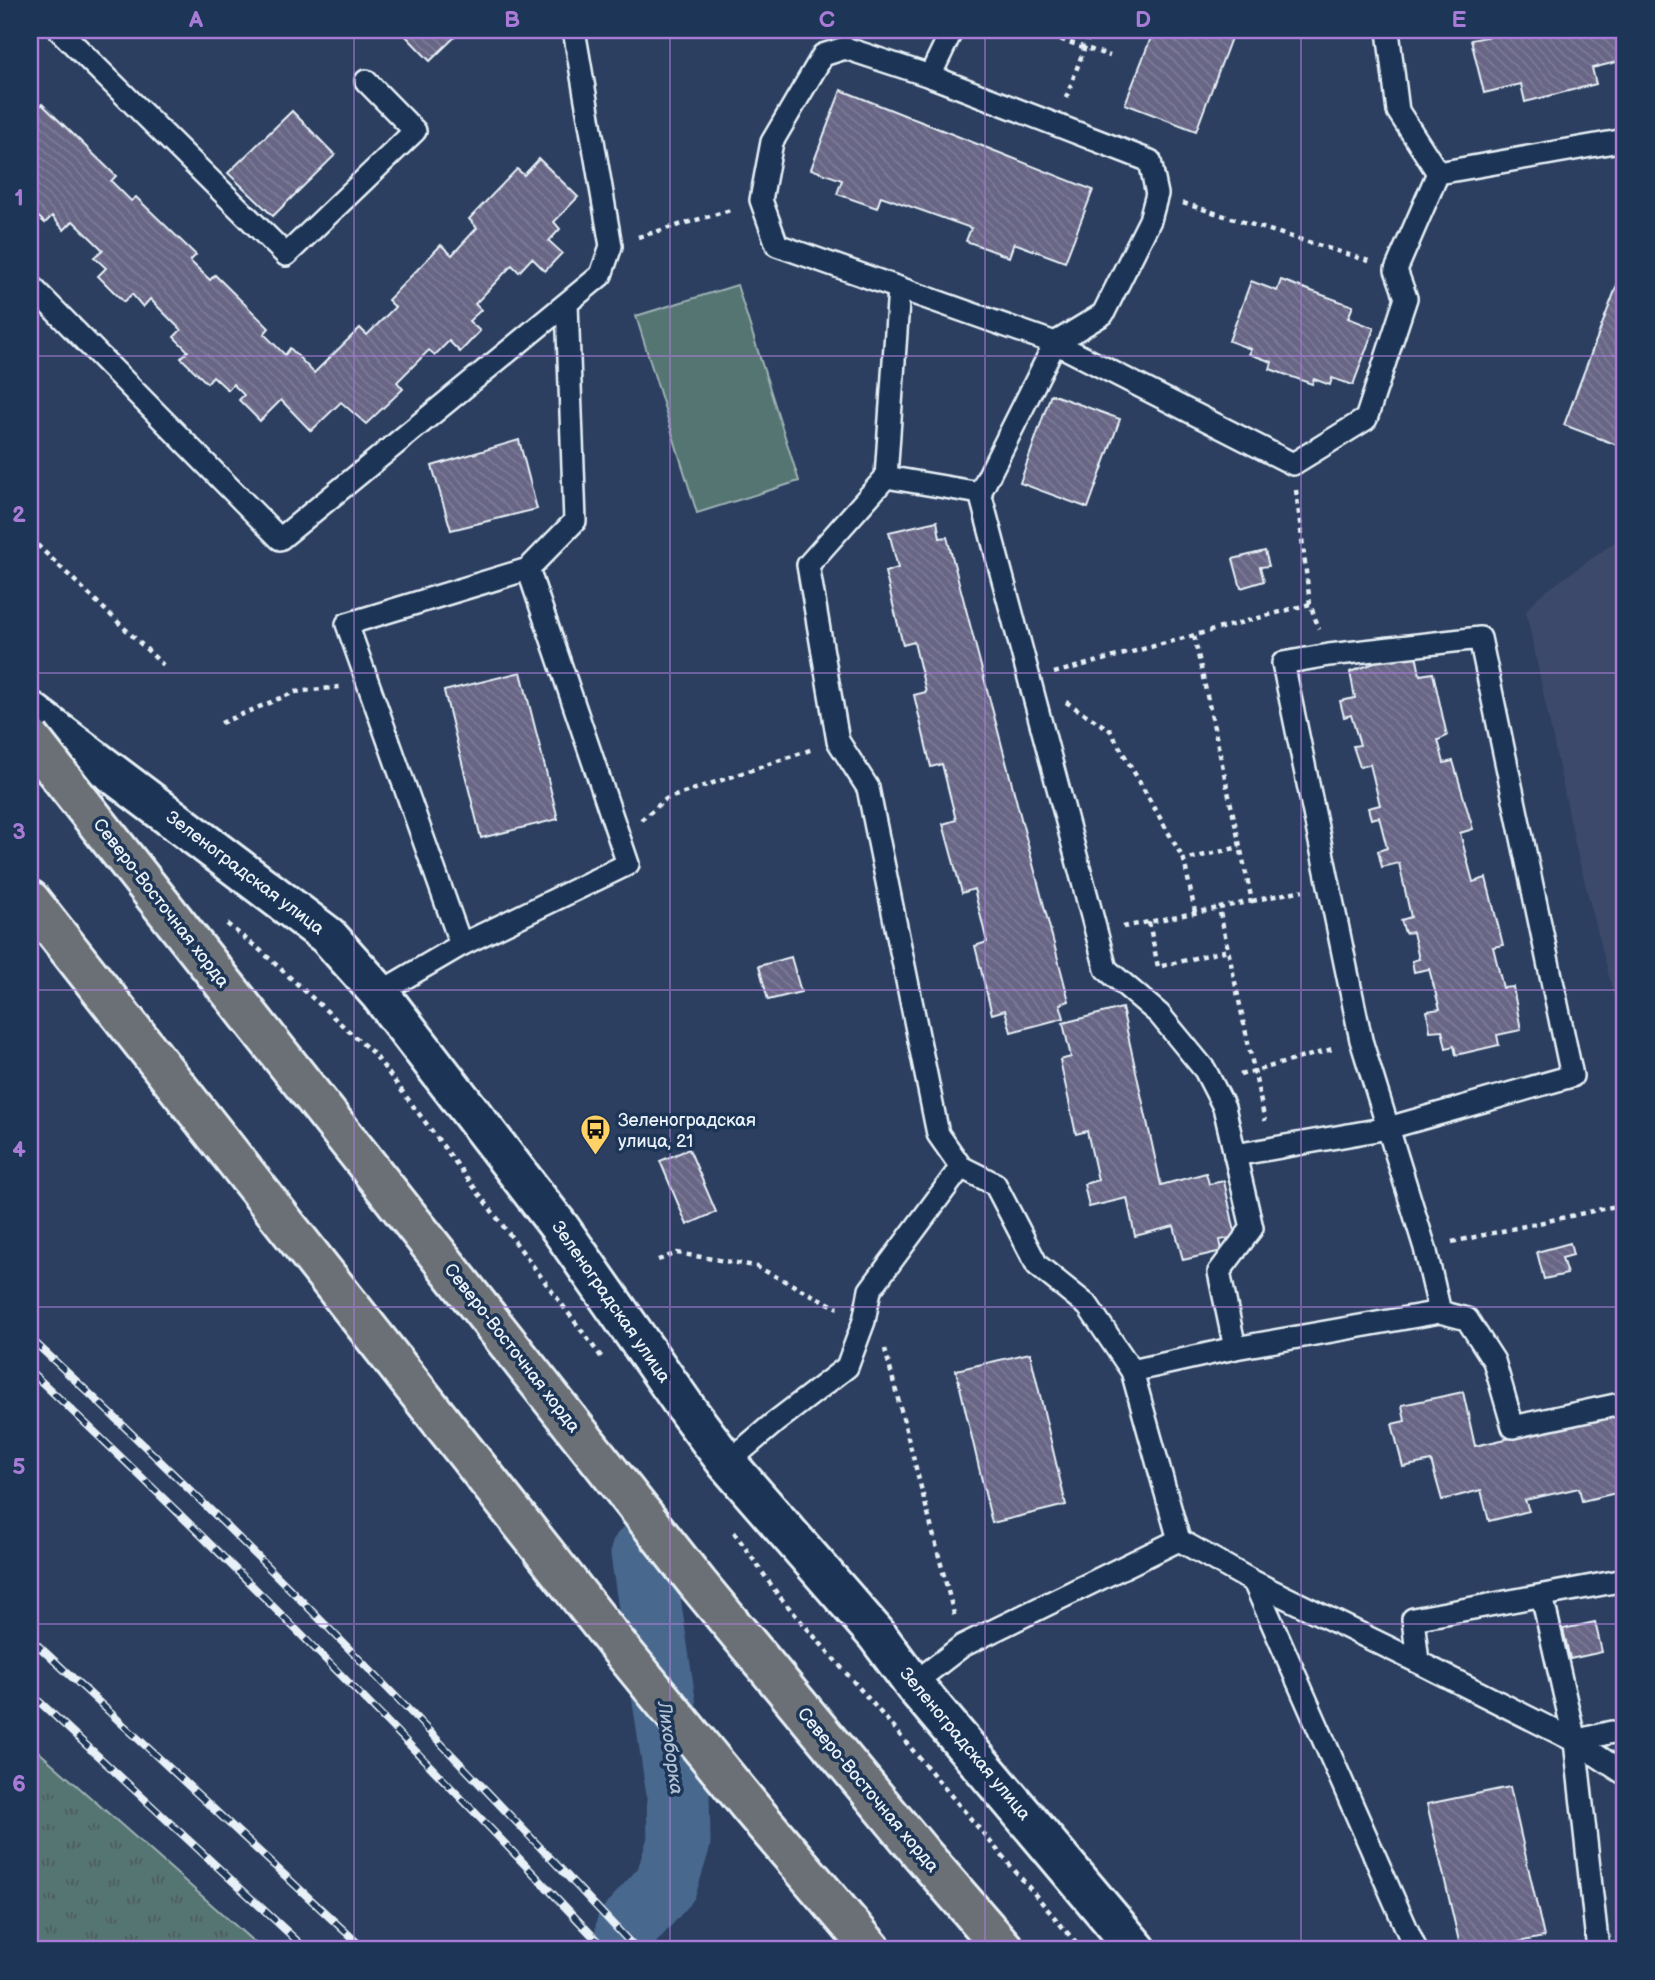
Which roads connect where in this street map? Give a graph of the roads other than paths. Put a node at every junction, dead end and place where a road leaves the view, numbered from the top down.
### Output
1 (59, 30) edge
2 (574, 30) edge
3 (952, 30) edge
4 (1390, 30) edge
5 (930, 76) junction
6 (366, 81) dead end
7 (1625, 140) edge
8 (1438, 173) junction
9 (30, 285) edge
10 (899, 288) junction
11 (567, 304) junction
12 (1055, 343) junction
13 (886, 477) junction
14 (980, 493) junction
15 (528, 569) junction
16 (30, 711) edge
17 (30, 738) edge
18 (30, 900) edge
19 (461, 945) junction
20 (379, 993) junction
21 (1388, 1128) junction
22 (1235, 1155) junction
23 (961, 1167) junction
24 (1440, 1312) junction
25 (1235, 1348) junction
26 (1132, 1371) junction
27 (1625, 1403) edge
28 (727, 1463) junction
29 (1178, 1540) junction
30 (1625, 1580) edge
31 (1254, 1582) junction
32 (1542, 1596) junction
33 (1418, 1662) junction
34 (914, 1684) junction
35 (1612, 1732) dead end
36 (1575, 1741) junction
37 (1625, 1774) edge
38 (872, 1950) edge
39 (1005, 1950) edge
40 (1137, 1950) edge
41 (1416, 1950) edge
42 (1598, 1950) edge

1 - 6 lane
2 - 11 lane
3 - 5 lane
4 - 8 lane
5 - 10 lane
5 - 12 lane
7 - 8 lane
8 - 12 lane
9 - 11 lane
10 - 12 lane
10 - 13 lane
11 - 15 lane
12 - 14 lane
13 - 14 lane
13 - 23 lane
14 - 22 lane
15 - 19 lane
15 - 19 lane
16 - 20 street, Зеленоградская улица
17 - 39 main road, Северо-Восточная хорда, bridge
18 - 38 main road
19 - 20 lane
20 - 28 street, Зеленоградская улица
21 - 21 lane
21 - 22 lane
21 - 24 lane
22 - 25 lane
23 - 26 lane
23 - 28 lane
24 - 25 lane
24 - 27 lane
25 - 26 lane
26 - 29 lane
28 - 34 street, Зеленоградская улица
29 - 31 lane
29 - 34 lane
30 - 32 lane
31 - 33 lane
31 - 41 lane
32 - 33 lane
32 - 36 lane
33 - 36 lane
34 - 40 street, Зеленоградская улица
35 - 36 lane
36 - 37 lane
36 - 42 lane

